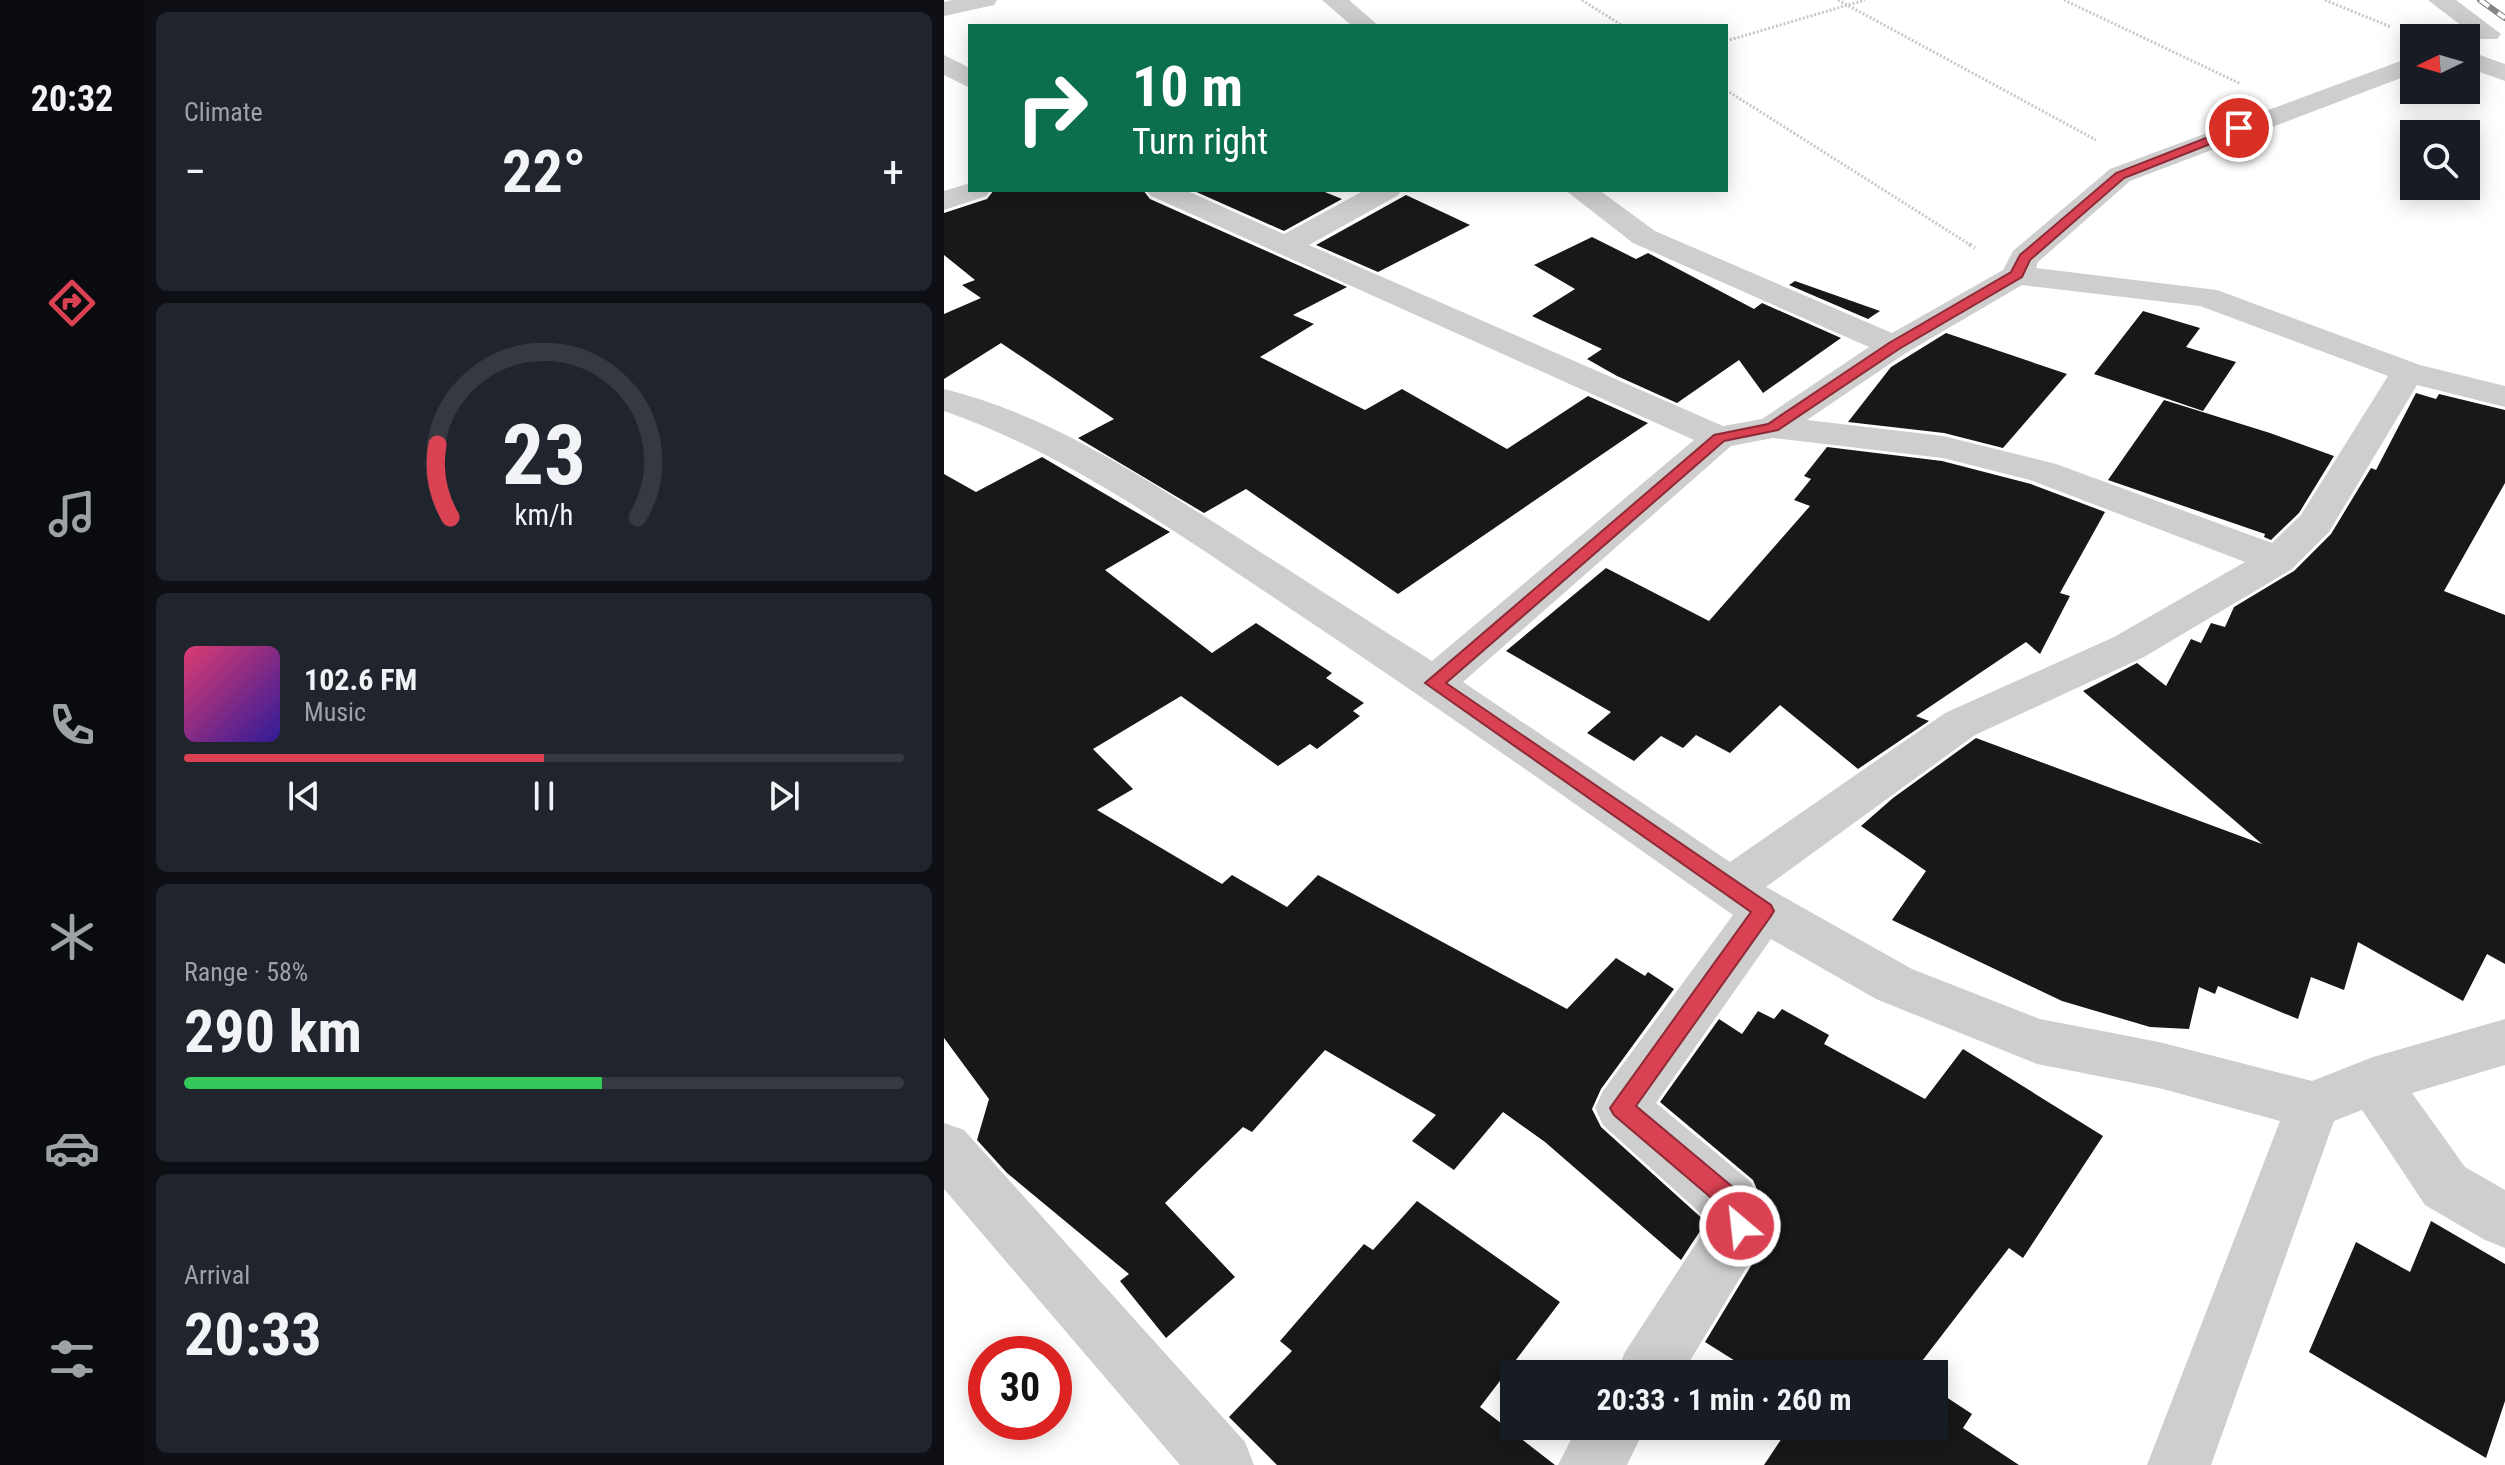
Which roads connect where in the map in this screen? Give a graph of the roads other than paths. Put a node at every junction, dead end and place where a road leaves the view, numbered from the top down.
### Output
1 (985, 0) edge
2 (1334, 0) edge
3 (2440, 0) edge
4 (944, 9) edge
5 (1364, 24) edge
6 (2486, 35) edge
7 (944, 63) edge
8 (2480, 63) edge
9 (2400, 69) edge
10 (2505, 73) edge
11 (968, 79) edge
12 (970, 192) edge
13 (1166, 192) edge
14 (1383, 192) edge
15 (1583, 192) edge
16 (944, 201) edge
17 (1286, 245) junction
18 (2018, 273) junction
19 (1894, 346) junction
20 (2408, 372) junction
21 (2505, 397) edge
22 (944, 399) edge
23 (1773, 427) junction
24 (1719, 438) junction
25 (2278, 560) junction
26 (1434, 683) junction
27 (1748, 898) junction
28 (2505, 1042) edge
29 (2373, 1081) junction
30 (2313, 1105) junction
31 (944, 1148) edge
32 (2505, 1221) edge
33 (1656, 1360) edge
34 (1606, 1440) edge
35 (1222, 1465) edge
36 (1590, 1465) edge
37 (2179, 1465) edge

1 - 4 street
2 - 5 street
3 - 6 street
7 - 11 street
8 - 10 street
9 - 18 street
12 - 16 street
13 - 17 street
14 - 17 street
15 - 19 street
17 - 24 street
18 - 19 street
18 - 20 street
19 - 23 street
20 - 21 street
20 - 25 street
22 - 26 street
23 - 24 street
23 - 25 street
24 - 26 street
25 - 27 street
26 - 27 street
27 - 30 street
27 - 33 street
28 - 29 street
29 - 30 street
29 - 32 street
30 - 37 street
31 - 35 street
34 - 36 street

